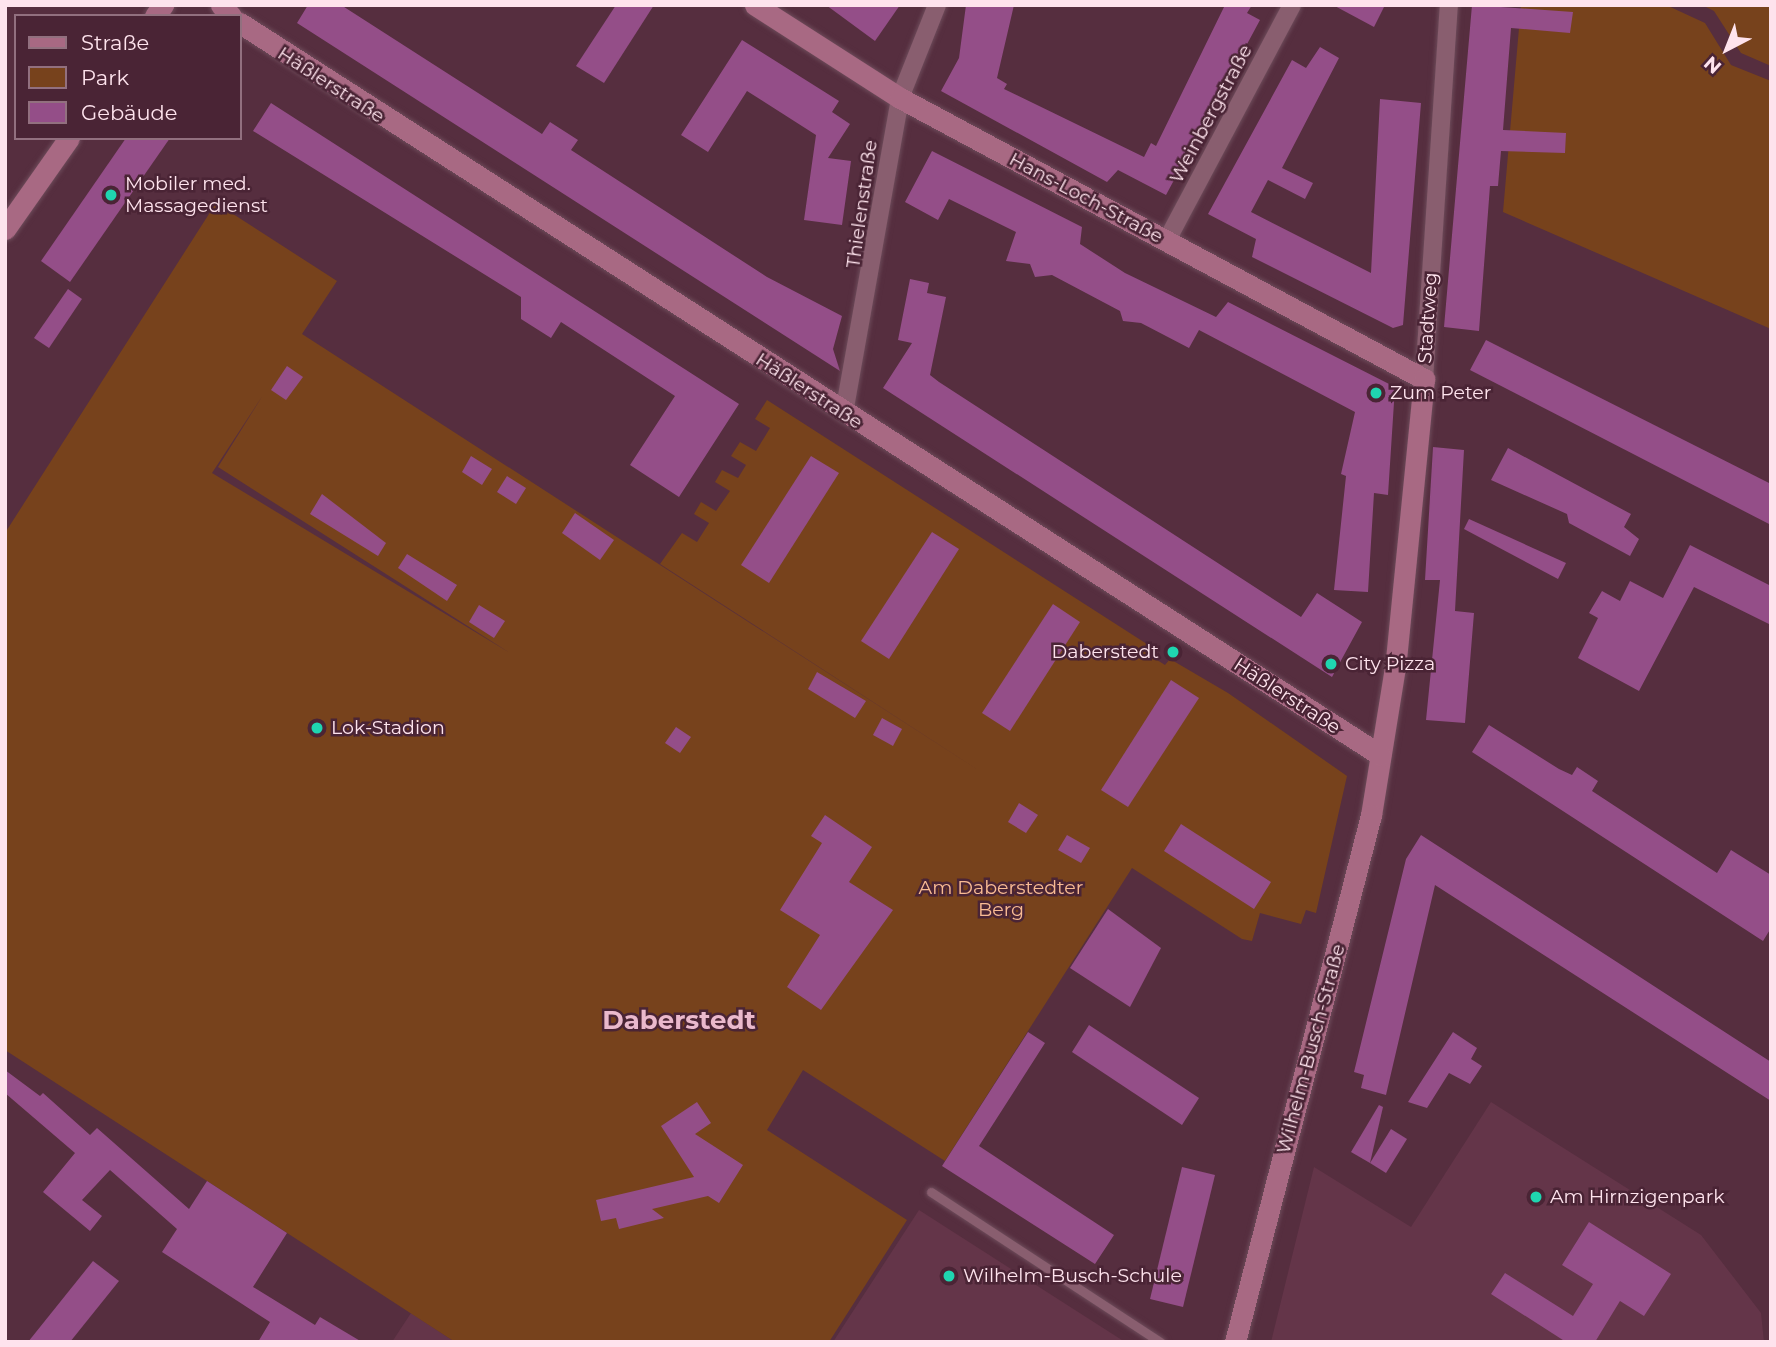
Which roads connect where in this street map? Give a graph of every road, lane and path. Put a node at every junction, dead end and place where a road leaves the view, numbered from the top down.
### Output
1 (755, 5) edge
2 (937, 5) edge
3 (1449, 5) edge
4 (1287, 7) edge
5 (242, 24) edge
6 (900, 98) junction
7 (68, 140) edge
8 (5, 229) edge
9 (1166, 242) junction
10 (1423, 379) junction
11 (844, 413) junction
12 (1380, 755) junction
13 (931, 1192) dead end
14 (1160, 1342) edge
15 (1235, 1342) edge

1 - 6 street, Hans-Loch-Straße
2 - 6 street, Thielenstraße
3 - 10 street, Stadtweg
4 - 9 street, Weinbergstraße
5 - 11 street, Häßlerstraße
6 - 9 street, Hans-Loch-Straße
6 - 11 street, Thielenstraße
7 - 8 street
9 - 10 street, Hans-Loch-Straße
10 - 12 street, Stadtweg
11 - 12 street, Häßlerstraße
12 - 15 street, Wilhelm-Busch-Straße
13 - 14 lane

